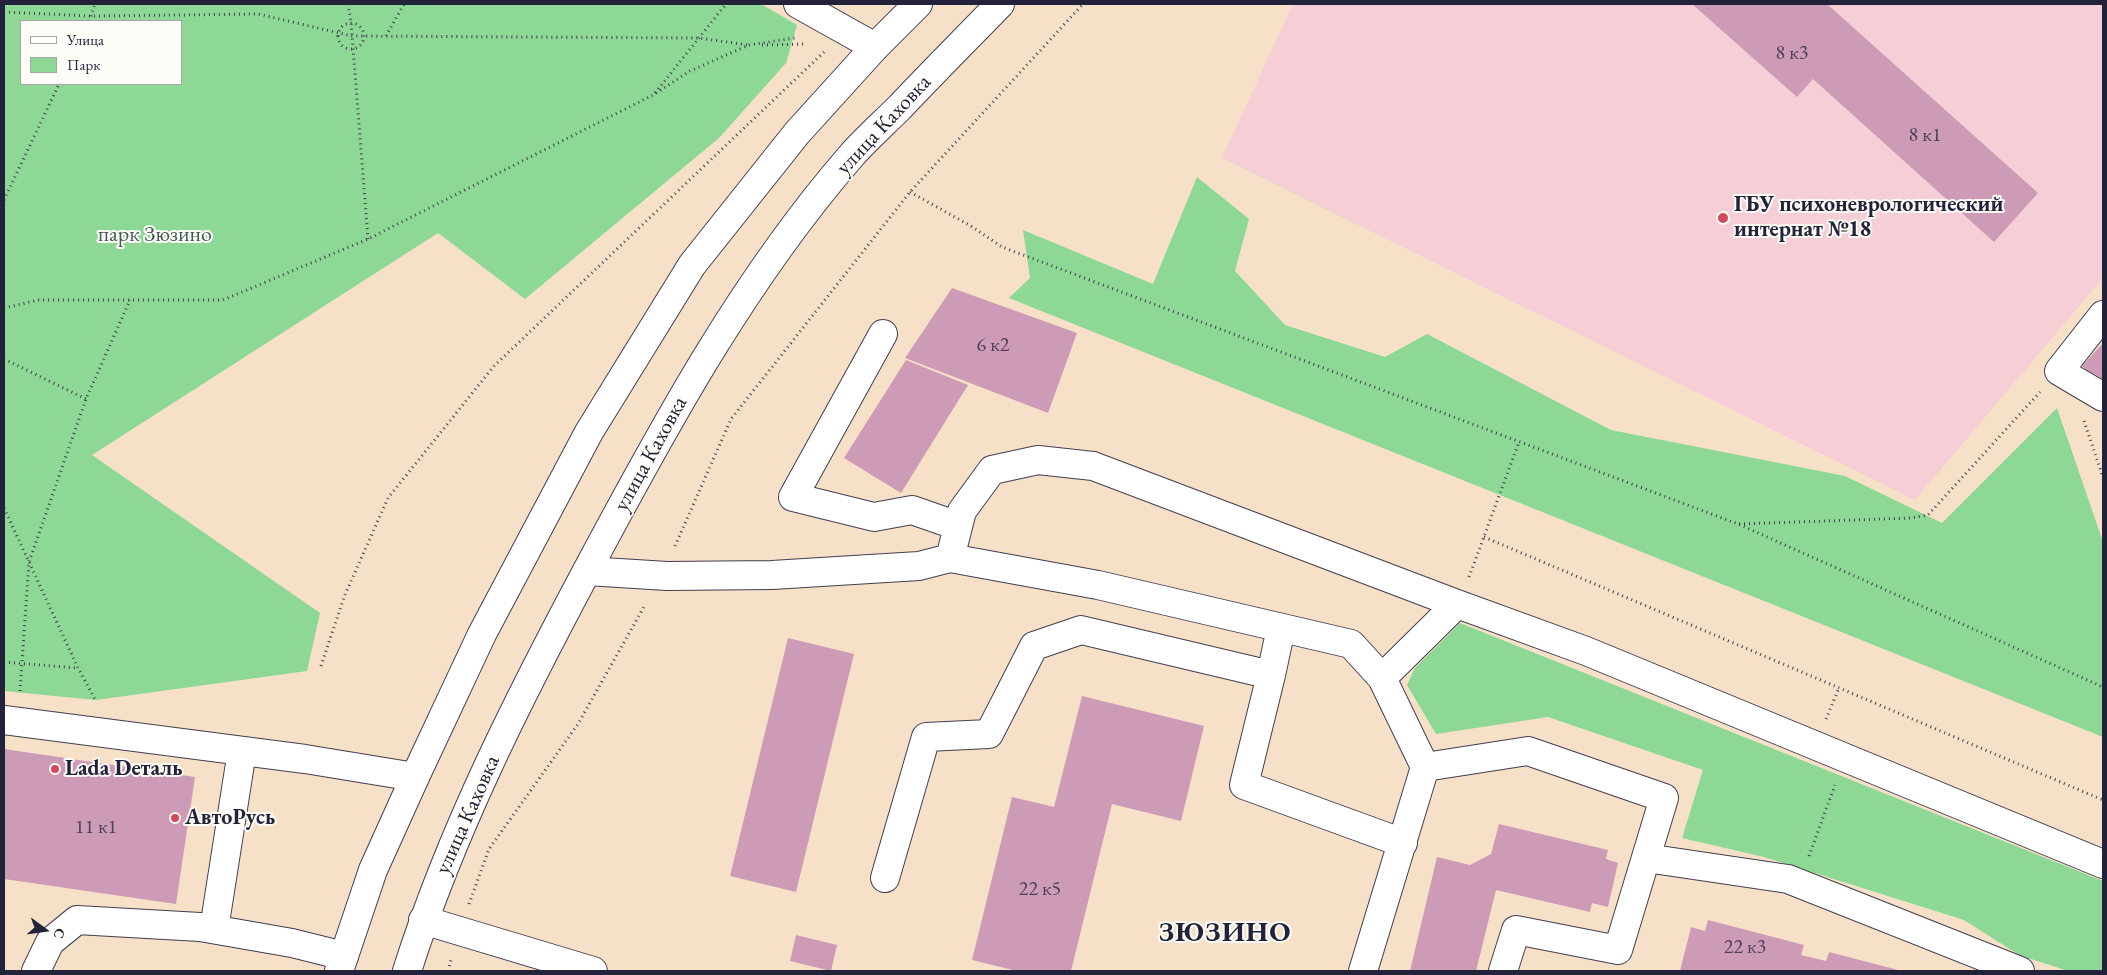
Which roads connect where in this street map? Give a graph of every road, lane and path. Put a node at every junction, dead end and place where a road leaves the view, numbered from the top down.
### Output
1 (96, 4) edge
2 (348, 4) edge
3 (404, 4) edge
4 (726, 4) edge
5 (798, 4) edge
6 (918, 4) edge
7 (1000, 4) edge
8 (1083, 4) edge
9 (4, 12) edge
10 (91, 16) junction
11 (89, 20) edge
12 (351, 22) junction
13 (338, 32) junction
14 (352, 36) junction
15 (365, 36) junction
16 (385, 36) junction
17 (840, 36) junction
18 (699, 38) junction
19 (749, 45) junction
20 (875, 47) junction
21 (352, 49) junction
22 (59, 85) edge
23 (653, 95) junction
24 (910, 192) junction
25 (4, 200) edge
26 (368, 240) junction
27 (130, 300) junction
28 (4, 308) edge
29 (2103, 315) edge
30 (883, 334) dead end
31 (4, 359) edge
32 (2066, 376) junction
33 (2103, 397) edge
34 (86, 399) junction
35 (1519, 442) junction
36 (2103, 477) edge
37 (4, 508) edge
38 (1738, 524) junction
39 (958, 526) junction
40 (1484, 537) junction
41 (950, 558) junction
42 (29, 562) junction
43 (587, 571) junction
44 (662, 576) junction
45 (1462, 592) junction
46 (1281, 628) junction
47 (4, 662) edge
48 (22, 663) junction
49 (321, 666) dead end
50 (78, 668) junction
51 (1272, 675) junction
52 (1382, 678) junction
53 (2103, 687) edge
54 (1839, 688) junction
55 (11, 721) edge
56 (1823, 726) dead end
57 (89, 731) junction
58 (242, 750) junction
59 (1846, 758) junction
60 (1425, 767) junction
61 (415, 776) junction
62 (2103, 800) edge
63 (1403, 843) junction
64 (1646, 858) junction
65 (2103, 864) edge
66 (886, 878) dead end
67 (1799, 883) junction
68 (423, 920) junction
69 (214, 929) junction
70 (460, 930) junction
71 (342, 964) edge
72 (36, 971) edge
73 (407, 971) edge
74 (448, 971) edge
75 (593, 971) edge
76 (1363, 971) edge
77 (1503, 971) edge
78 (2020, 971) edge

1 - 10 path
2 - 12 path
3 - 16 path
4 - 18 path
5 - 17 main road
6 - 20 main road
7 - 43 main road, улица Каховка
8 - 24 path
9 - 10 path
10 - 11 path
10 - 13 path
12 - 13 path
12 - 14 path
12 - 15 path
13 - 14 path
13 - 21 path
14 - 15 path
14 - 21 path
15 - 16 path
15 - 21 path
16 - 18 path
17 - 19 path
17 - 20 main road
17 - 49 path
18 - 19 path
18 - 23 path
19 - 23 path
20 - 61 main road
21 - 26 path
22 - 25 path
23 - 26 path
24 - 35 path
24 - 44 path
26 - 27 path
27 - 28 path
27 - 34 path
29 - 32 main road
30 - 39 main road
31 - 34 path
32 - 33 main road
32 - 36 path
32 - 38 path
34 - 42 path
35 - 38 path
35 - 40 path
37 - 42 path
38 - 53 path
39 - 41 main road
39 - 45 main road
40 - 45 path
40 - 54 path
41 - 44 main road
41 - 46 main road
42 - 48 path
42 - 50 path
43 - 44 main road
43 - 68 main road, улица Каховка
44 - 70 path
45 - 52 main road
45 - 59 main road
46 - 51 main road
46 - 52 main road
47 - 48 path
48 - 50 path
48 - 55 path
50 - 57 path
51 - 63 main road
51 - 66 main road
52 - 60 main road
54 - 56 path
54 - 62 path
55 - 57 main road
57 - 58 main road
58 - 61 main road
58 - 69 main road
59 - 65 main road
59 - 67 path
60 - 63 main road
60 - 64 main road
61 - 71 main road
63 - 76 main road
64 - 67 main road
64 - 77 main road
67 - 78 main road
68 - 70 main road
68 - 73 main road, улица Каховка
69 - 71 main road
69 - 72 main road
70 - 74 path
70 - 75 main road

